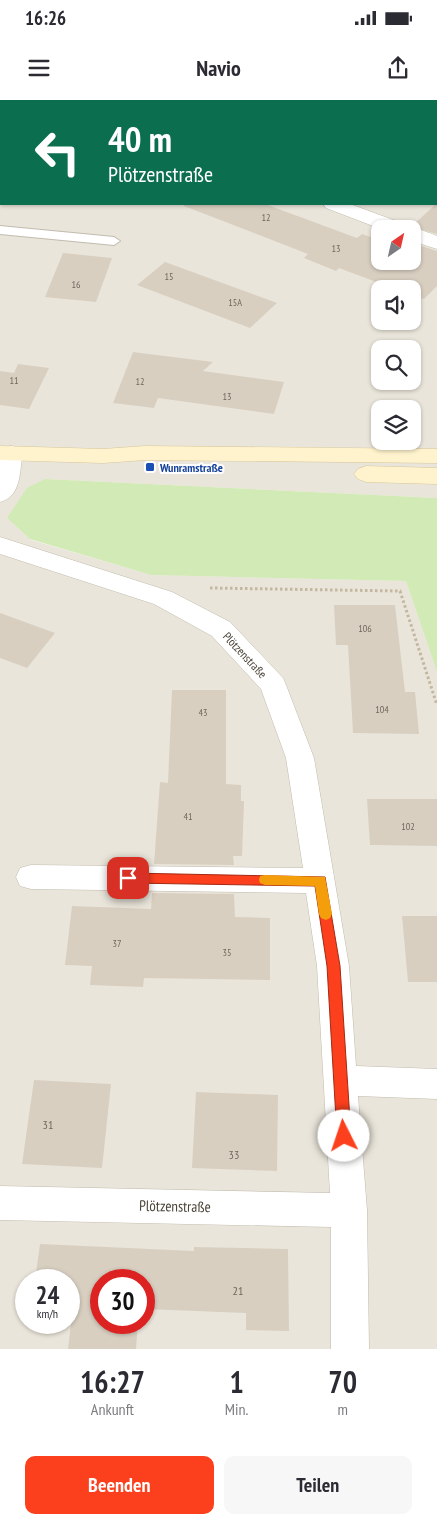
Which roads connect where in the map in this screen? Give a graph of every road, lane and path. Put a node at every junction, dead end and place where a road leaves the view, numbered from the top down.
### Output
1 (336, 205) edge
2 (376, 220) edge
3 (0, 230) edge
4 (421, 237) edge
5 (114, 241) dead end
6 (437, 243) edge
7 (5, 453) edge
8 (104, 456) junction
9 (437, 456) edge
10 (437, 476) edge
11 (0, 494) edge
12 (0, 545) edge
13 (163, 598) junction
14 (437, 705) edge
15 (31, 877) dead end
16 (321, 881) junction
17 (341, 1080) junction
18 (437, 1084) edge
19 (0, 1203) edge
20 (349, 1210) junction
21 (350, 1349) edge

1 - 2 street
3 - 5 lane
4 - 6 street
7 - 8 street
7 - 11 street
8 - 9 street
8 - 10 street
12 - 13 street, Plötzenstraße
13 - 14 path
13 - 16 street, Plötzenstraße
15 - 16 street
16 - 17 street, Plötzenstraße
17 - 18 street
17 - 20 street, Plötzenstraße
19 - 20 street, Plötzenstraße
20 - 21 street, Plötzenstraße

